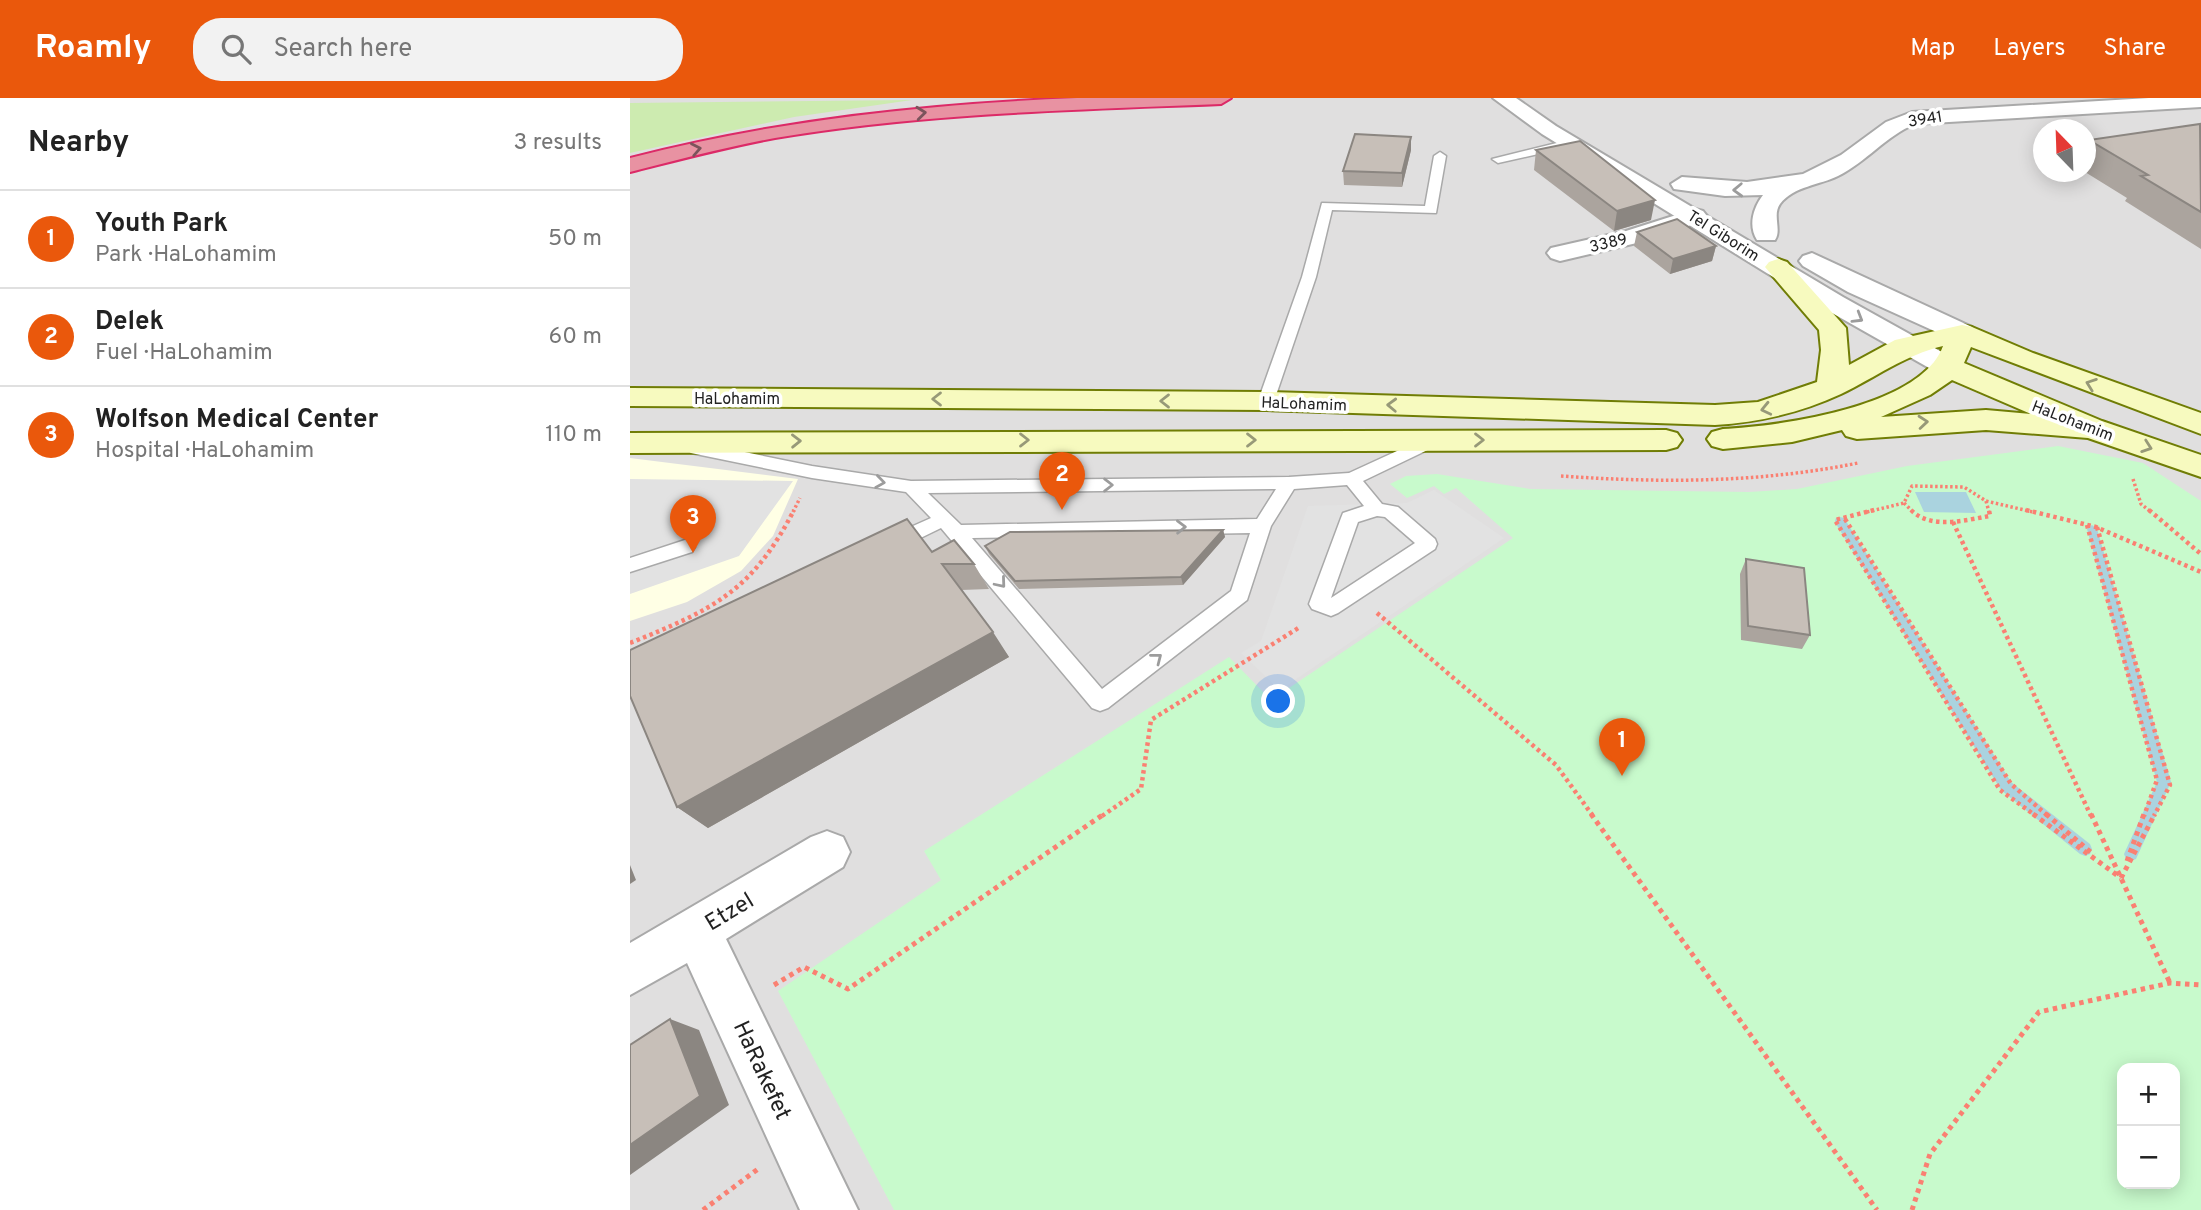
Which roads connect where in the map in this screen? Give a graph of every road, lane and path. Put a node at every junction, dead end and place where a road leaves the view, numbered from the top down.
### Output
1 (1222, 98) edge
2 (1503, 98) edge
3 (2201, 101) edge
4 (1530, 107) edge
5 (1572, 143) junction
6 (1440, 156) dead end
7 (1498, 159) dead end
8 (630, 165) edge
9 (1793, 183) junction
10 (1682, 184) junction
11 (1695, 216) junction
12 (1766, 235) junction
13 (1560, 253) dead end
14 (1778, 267) junction
15 (1962, 333) junction
16 (1905, 346) junction
17 (1948, 368) junction
18 (1831, 387) junction
19 (630, 397) edge
20 (1266, 401) junction
21 (2201, 424) edge
22 (2091, 428) junction
23 (1757, 438) junction
24 (1434, 440) junction
25 (630, 443) edge
26 (669, 443) junction
27 (2201, 466) edge
28 (812, 472) junction
29 (1352, 479) junction
30 (1289, 483) junction
31 (911, 486) junction
32 (1986, 501) junction
33 (1905, 503) junction
34 (2141, 504) dead end
35 (1376, 509) junction
36 (1845, 519) junction
37 (1953, 522) junction
38 (950, 525) junction
39 (2087, 525) junction
40 (1262, 526) junction
41 (2096, 527) junction
42 (685, 547) dead end
43 (870, 554) edge
44 (2201, 554) edge
45 (630, 565) edge
46 (2201, 572) edge
47 (1353, 593) junction
48 (1331, 608) junction
49 (630, 643) edge
50 (827, 852) dead end
51 (2121, 878) junction
52 (696, 930) junction
53 (630, 970) edge
54 (2170, 984) junction
55 (2201, 985) edge
56 (735, 1009) junction
57 (796, 1141) junction
58 (702, 1210) edge
59 (829, 1210) edge
60 (1877, 1210) edge
61 (1912, 1210) edge

8 -> 1 highway
2 - 4 street, Tel Giborim
3 - 9 street, 3941
4 - 5 street, Tel Giborim
4 - 10 street, Tel Giborim
5 - 7 lane
5 - 11 street, Tel Giborim
6 - 20 lane
9 -> 10 street, 3941
9 - 12 street, 3941
10 - 12 street, Tel Giborim
11 - 13 street, 3389
11 - 14 street, Tel Giborim
12 - 15 street, Tel Giborim
14 -> 16 street, Tel Giborim
14 - 18 main road
15 - 16 main road, HaLohamim
15 - 17 main road
21 -> 15 main road
16 - 17 street, Tel Giborim
16 - 18 main road, HaLohamim
17 - 22 main road, HaLohamim
17 - 23 main road, HaLohamim
18 -> 20 main road, HaLohamim
20 -> 19 main road, HaLohamim
23 -> 22 main road
22 -> 27 main road, HaLohamim
24 -> 23 main road, HaLohamim
26 -> 24 main road, HaLohamim
24 - 29 lane
25 - 26 main road, HaLohamim
26 - 28 lane
28 -> 31 lane
28 - 49 path
29 - 30 lane
29 - 35 lane
31 -> 30 lane
30 - 40 lane
31 - 38 lane
32 - 33 path
32 - 37 path
32 - 39 path
33 - 36 path
33 - 37 path
34 - 44 path
35 - 47 lane
35 - 48 lane
36 - 51 path
36 - 51 path
37 - 51 path
38 -> 40 lane
38 -> 40 lane
38 - 43 lane
39 - 41 path
39 - 51 path
41 - 46 path
41 - 51 path
42 - 45 lane
47 - 48 lane
47 - 60 path
48 - 56 path
50 - 52 street, Etzel
51 - 54 path
52 - 53 street, Etzel
52 - 56 street, HaRakefet
54 - 55 path
54 - 61 path
56 - 57 street, HaRakefet
57 - 58 path
57 - 59 street, HaRakefet

